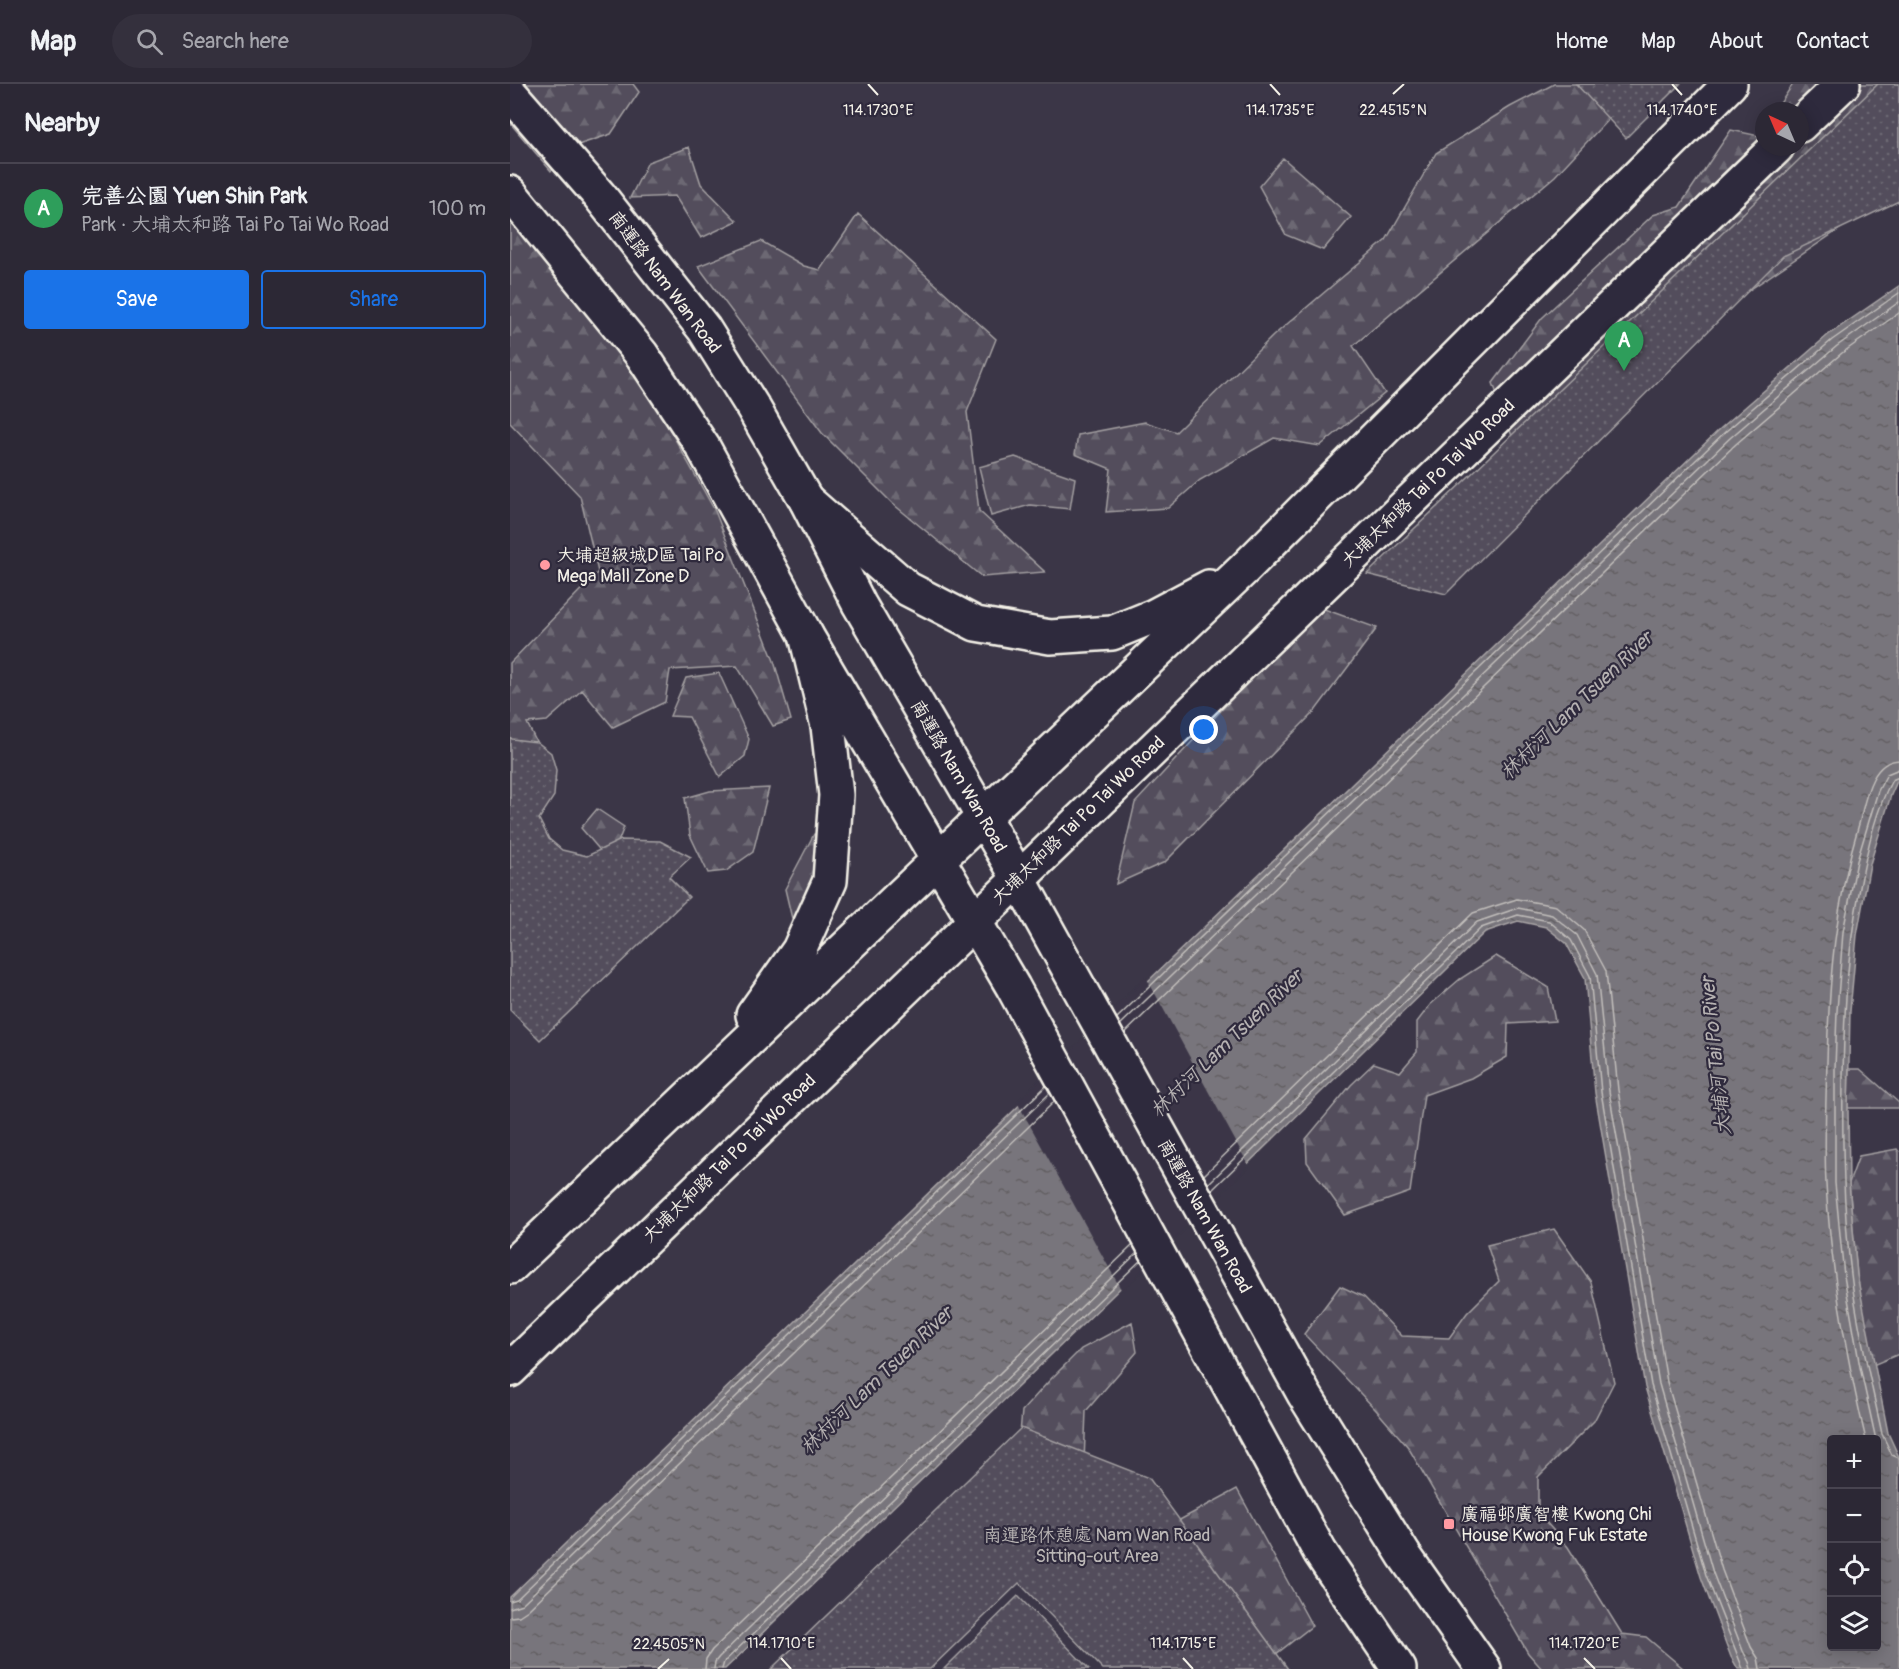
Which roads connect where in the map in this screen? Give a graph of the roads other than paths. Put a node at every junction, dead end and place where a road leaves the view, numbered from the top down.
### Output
1 (1730, 84) edge
2 (1843, 84) edge
3 (510, 93) edge
4 (1809, 116) edge
5 (1768, 156) edge
6 (510, 192) edge
7 (806, 500) junction
8 (1244, 569) junction
9 (806, 635) junction
10 (983, 818) junction
11 (939, 859) junction
12 (1019, 879) junction
13 (975, 920) junction
14 (710, 1075) junction
15 (510, 1267) edge
16 (510, 1370) edge
17 (1399, 1669) edge
18 (1484, 1669) edge

1 - 8 main road
2 - 4 main road
3 - 7 main road, 南運路 Nam Wan Road
5 - 12 main road, 大埔太和路 Tai Po Tai Wo Road
6 - 9 main road
7 - 8 main road
7 - 10 main road, 南運路 Nam Wan Road
8 - 10 main road
9 - 11 main road
9 - 14 main road
10 - 11 main road
10 - 12 main road, 南運路 Nam Wan Road
11 - 13 main road
11 - 14 main road
12 - 13 main road, 大埔太和路 Tai Po Tai Wo Road
12 - 18 main road, 南運路 Nam Wan Road
13 - 16 main road, 大埔太和路 Tai Po Tai Wo Road
13 - 17 main road
14 - 15 main road

